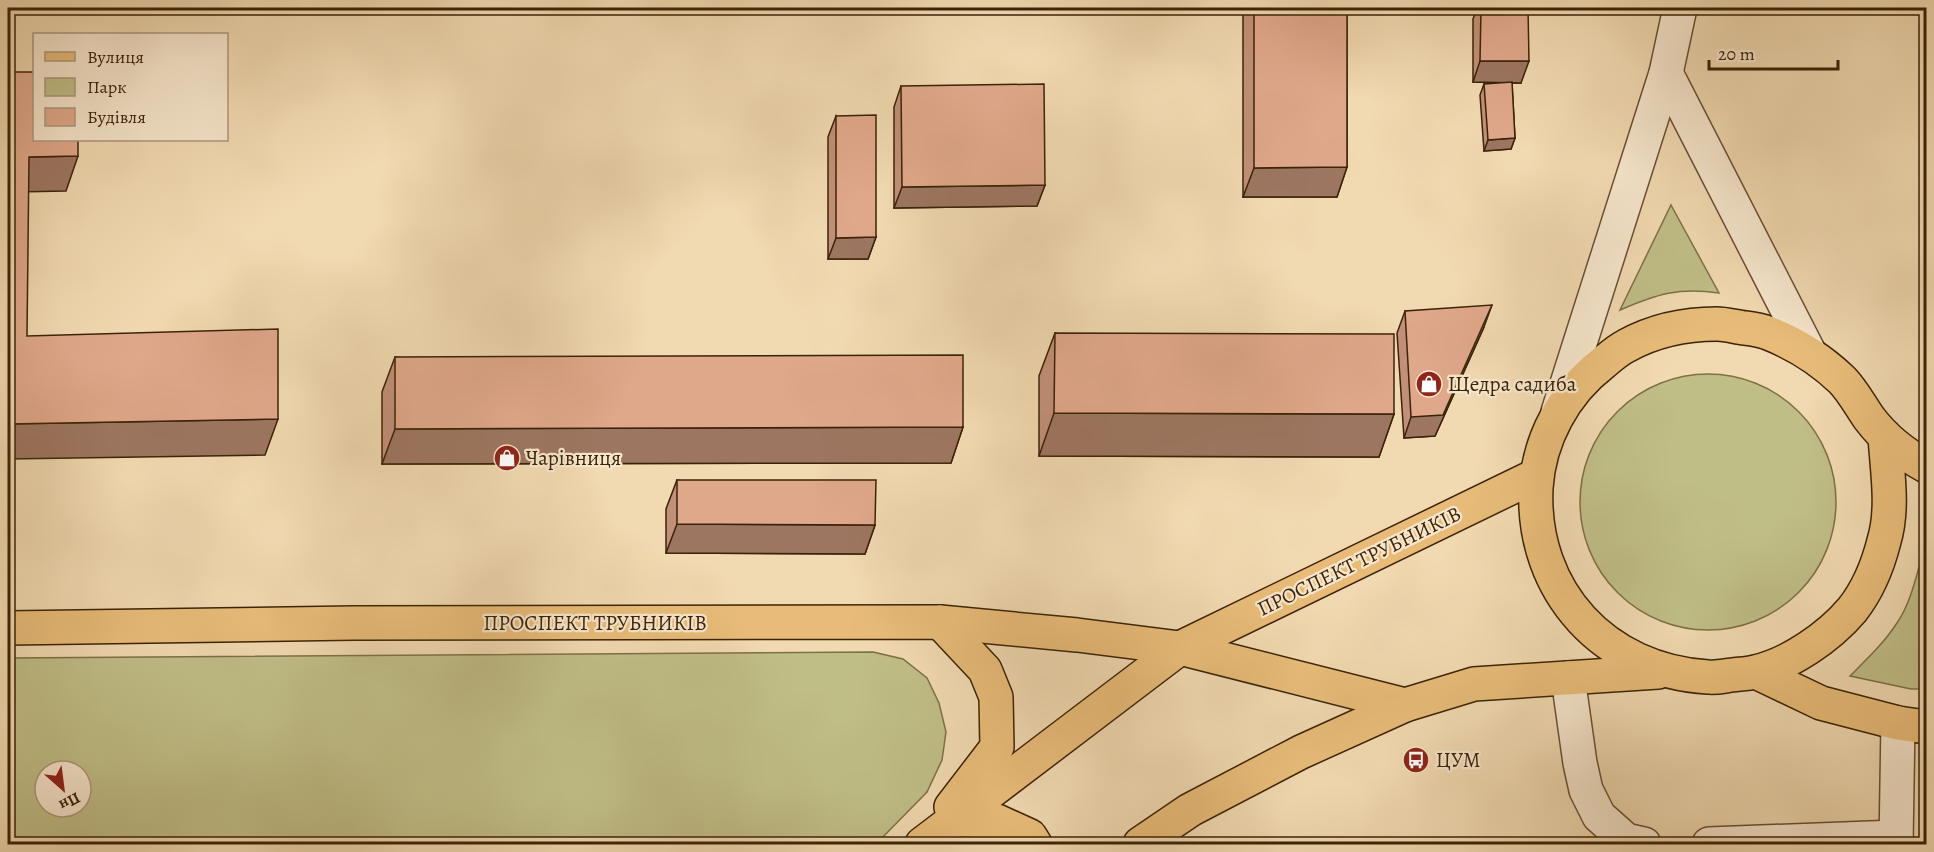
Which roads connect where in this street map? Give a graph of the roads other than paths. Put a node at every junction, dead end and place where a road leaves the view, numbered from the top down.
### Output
1 (1680, 8) edge
2 (1666, 73) junction
3 (1809, 352) junction
4 (1558, 413) junction
5 (1885, 436) junction
6 (1926, 466) edge
7 (1537, 475) junction
8 (940, 622) junction
9 (8, 628) edge
10 (1180, 648) junction
11 (1666, 672) junction
12 (1756, 672) junction
13 (1568, 678) junction
14 (1405, 705) junction
15 (1912, 725) edge
16 (953, 820) junction
17 (1896, 841) edge
18 (923, 843) edge
19 (1035, 844) edge
20 (1140, 844) edge
21 (1644, 844) edge
22 (1709, 844) edge

1 - 2 street
2 - 3 street
2 - 4 street
3 - 4 main road
3 - 5 main road
4 - 7 main road
5 - 6 main road
5 - 12 main road
7 - 10 main road, ПРОСПЕКТ ТРУБНИКІВ
7 - 11 main road
8 - 9 main road, ПРОСПЕКТ ТРУБНИКІВ
8 - 10 main road, ПРОСПЕКТ ТРУБНИКІВ
8 - 18 main road
10 - 14 main road, ПРОСПЕКТ ТРУБНИКІВ
10 - 16 main road, ПРОСПЕКТ ТРУБНИКІВ
11 - 12 main road
11 - 13 main road
12 - 15 main road
13 - 14 main road
13 - 21 street
14 - 20 main road
15 - 17 street
16 - 18 main road, ПРОСПЕКТ ТРУБНИКІВ
16 - 19 main road
17 - 22 street

